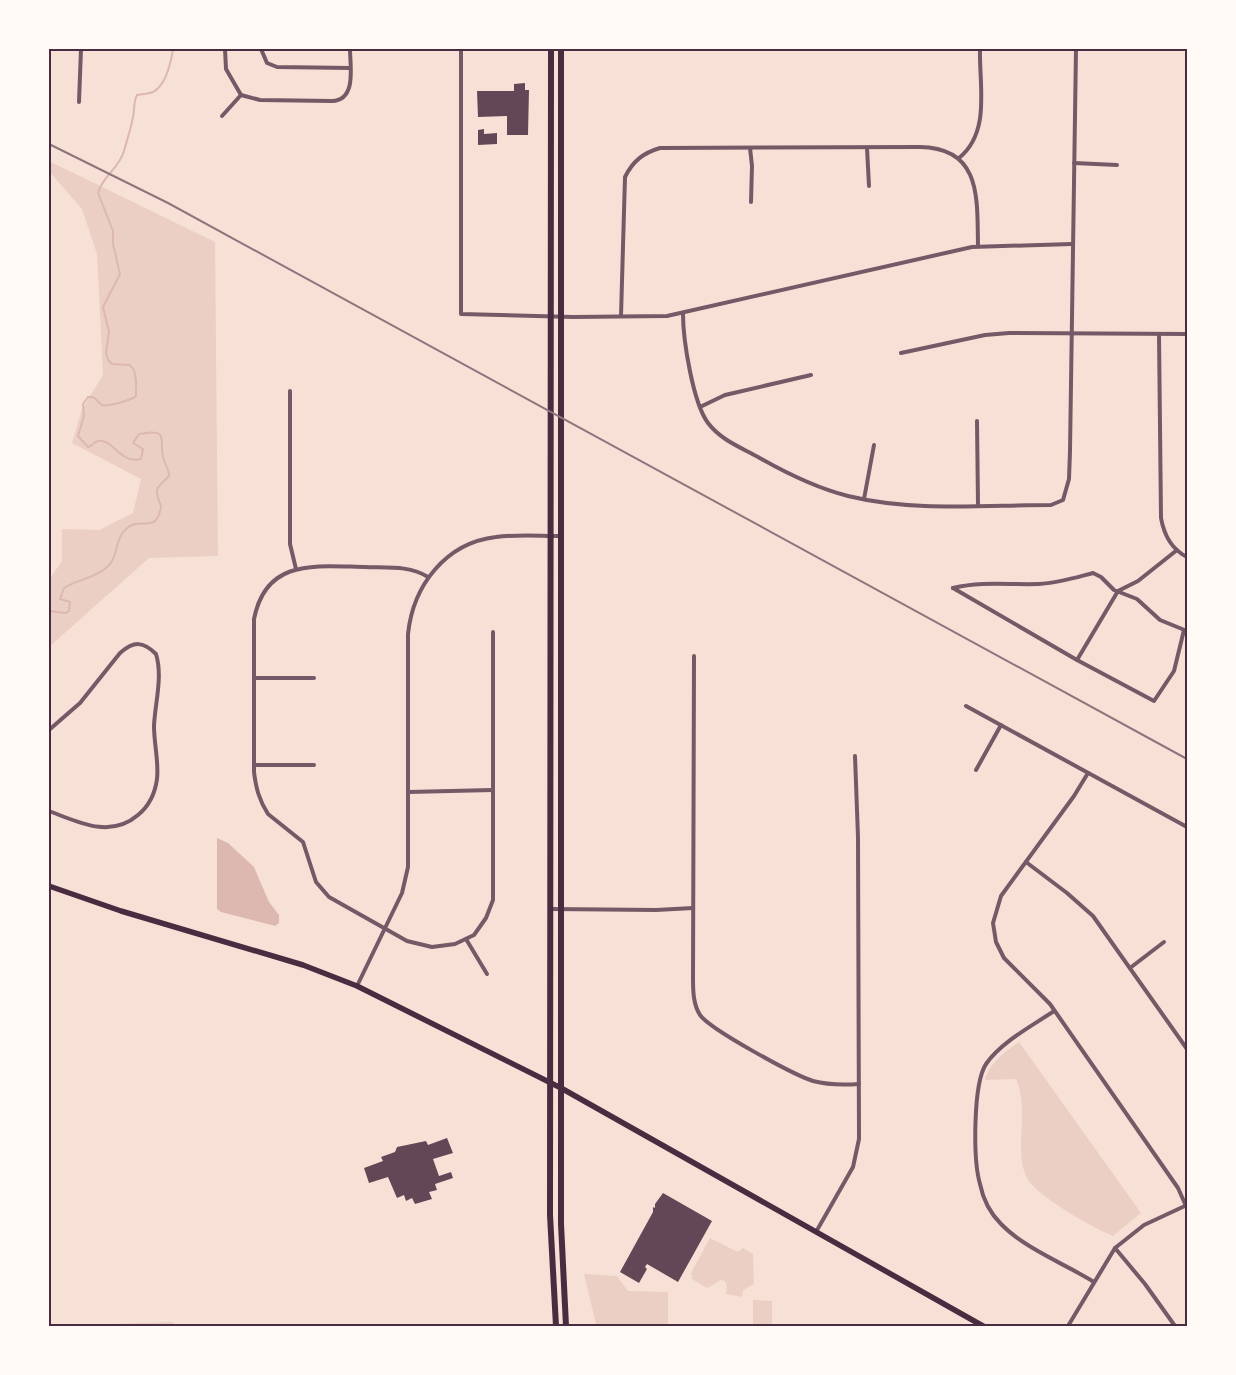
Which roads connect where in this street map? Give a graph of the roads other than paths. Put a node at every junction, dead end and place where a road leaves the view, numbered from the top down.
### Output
1 (81, 49) edge
2 (225, 49) edge
3 (261, 49) edge
4 (350, 49) edge
5 (461, 49) edge
6 (551, 49) edge
7 (561, 49) edge
8 (980, 49) edge
9 (1076, 49) edge
10 (350, 68) junction
11 (240, 95) junction
12 (79, 102) dead end
13 (222, 116) dead end
14 (750, 148) junction
15 (867, 148) junction
16 (959, 158) junction
17 (1074, 163) junction
18 (1117, 165) dead end
19 (869, 186) dead end
20 (751, 202) dead end
21 (1072, 244) junction
22 (978, 246) junction
23 (683, 314) junction
24 (552, 316) junction
25 (562, 316) junction
26 (621, 316) junction
27 (1072, 333) junction
28 (1159, 334) junction
29 (1187, 334) edge
30 (901, 353) dead end
31 (811, 375) dead end
32 (290, 391) dead end
33 (700, 407) junction
34 (977, 422) dead end
35 (874, 446) dead end
36 (864, 499) junction
37 (978, 505) junction
38 (552, 536) junction
39 (562, 536) junction
40 (1177, 550) junction
41 (1187, 557) edge
42 (296, 569) junction
43 (428, 576) junction
44 (1118, 591) junction
45 (1186, 631) edge
46 (493, 632) dead end
47 (694, 656) dead end
48 (1077, 660) junction
49 (254, 678) junction
50 (314, 678) dead end
51 (966, 706) dead end
52 (1001, 725) junction
53 (49, 730) edge
54 (855, 756) dead end
55 (254, 765) junction
56 (314, 765) dead end
57 (976, 770) dead end
58 (1088, 773) junction
59 (493, 790) junction
60 (408, 792) junction
61 (49, 811) edge
62 (1187, 827) edge
63 (1026, 862) junction
64 (49, 886) edge
65 (693, 908) junction
66 (551, 909) junction
67 (561, 910) junction
68 (386, 928) junction
69 (466, 938) junction
70 (1164, 942) dead end
71 (1130, 968) junction
72 (487, 974) dead end
73 (357, 986) junction
74 (1054, 1011) junction
75 (1187, 1049) edge
76 (551, 1083) junction
77 (859, 1084) junction
78 (561, 1088) junction
79 (1186, 1205) edge
80 (816, 1232) junction
81 (1115, 1248) junction
82 (1094, 1282) junction
83 (556, 1326) edge
84 (566, 1326) edge
85 (983, 1326) edge
86 (1068, 1326) edge
87 (1175, 1326) edge

1 - 12 street
2 - 11 street
3 - 10 street
4 - 10 street
5 - 24 street
6 - 24 highway
7 - 25 highway
8 - 16 street
9 - 17 street
10 - 11 street
11 - 13 street
14 - 15 street
14 - 20 street
14 - 26 street
15 - 16 street
15 - 19 street
16 - 22 street
17 - 18 street
17 - 21 street
21 - 22 street
21 - 27 street
22 - 23 street
23 - 26 street
23 - 33 street
24 - 25 street
24 - 38 highway
25 - 26 street
25 - 39 highway
27 - 28 street
27 - 30 street
27 - 37 street
28 - 29 street
28 - 40 street
31 - 33 street
32 - 42 street
33 - 36 street
34 - 37 street
35 - 36 street
36 - 37 street
38 - 39 street
38 - 43 street
38 - 66 highway
39 - 67 highway
40 - 41 street
40 - 44 street
42 - 43 street
42 - 49 street
43 - 60 street
44 - 45 street
44 - 48 street
44 - 48 street
45 - 48 street
46 - 59 street
47 - 65 street
49 - 50 street
49 - 55 street
51 - 52 street
52 - 57 street
52 - 58 street
53 - 61 street
54 - 77 street
55 - 56 street
55 - 68 street
58 - 62 street
58 - 63 street
59 - 60 street
59 - 69 street
60 - 68 street
63 - 71 street
63 - 74 street
64 - 73 main road
65 - 67 street
65 - 77 street
66 - 67 street
66 - 76 highway
67 - 78 highway
68 - 69 street
68 - 73 street
69 - 72 street
70 - 71 street
71 - 75 street
73 - 76 main road
74 - 79 street
74 - 82 street
76 - 78 main road
76 - 83 highway
77 - 80 street
78 - 80 main road
78 - 84 highway
79 - 81 street
80 - 85 main road
81 - 82 street
81 - 87 street
82 - 86 street

